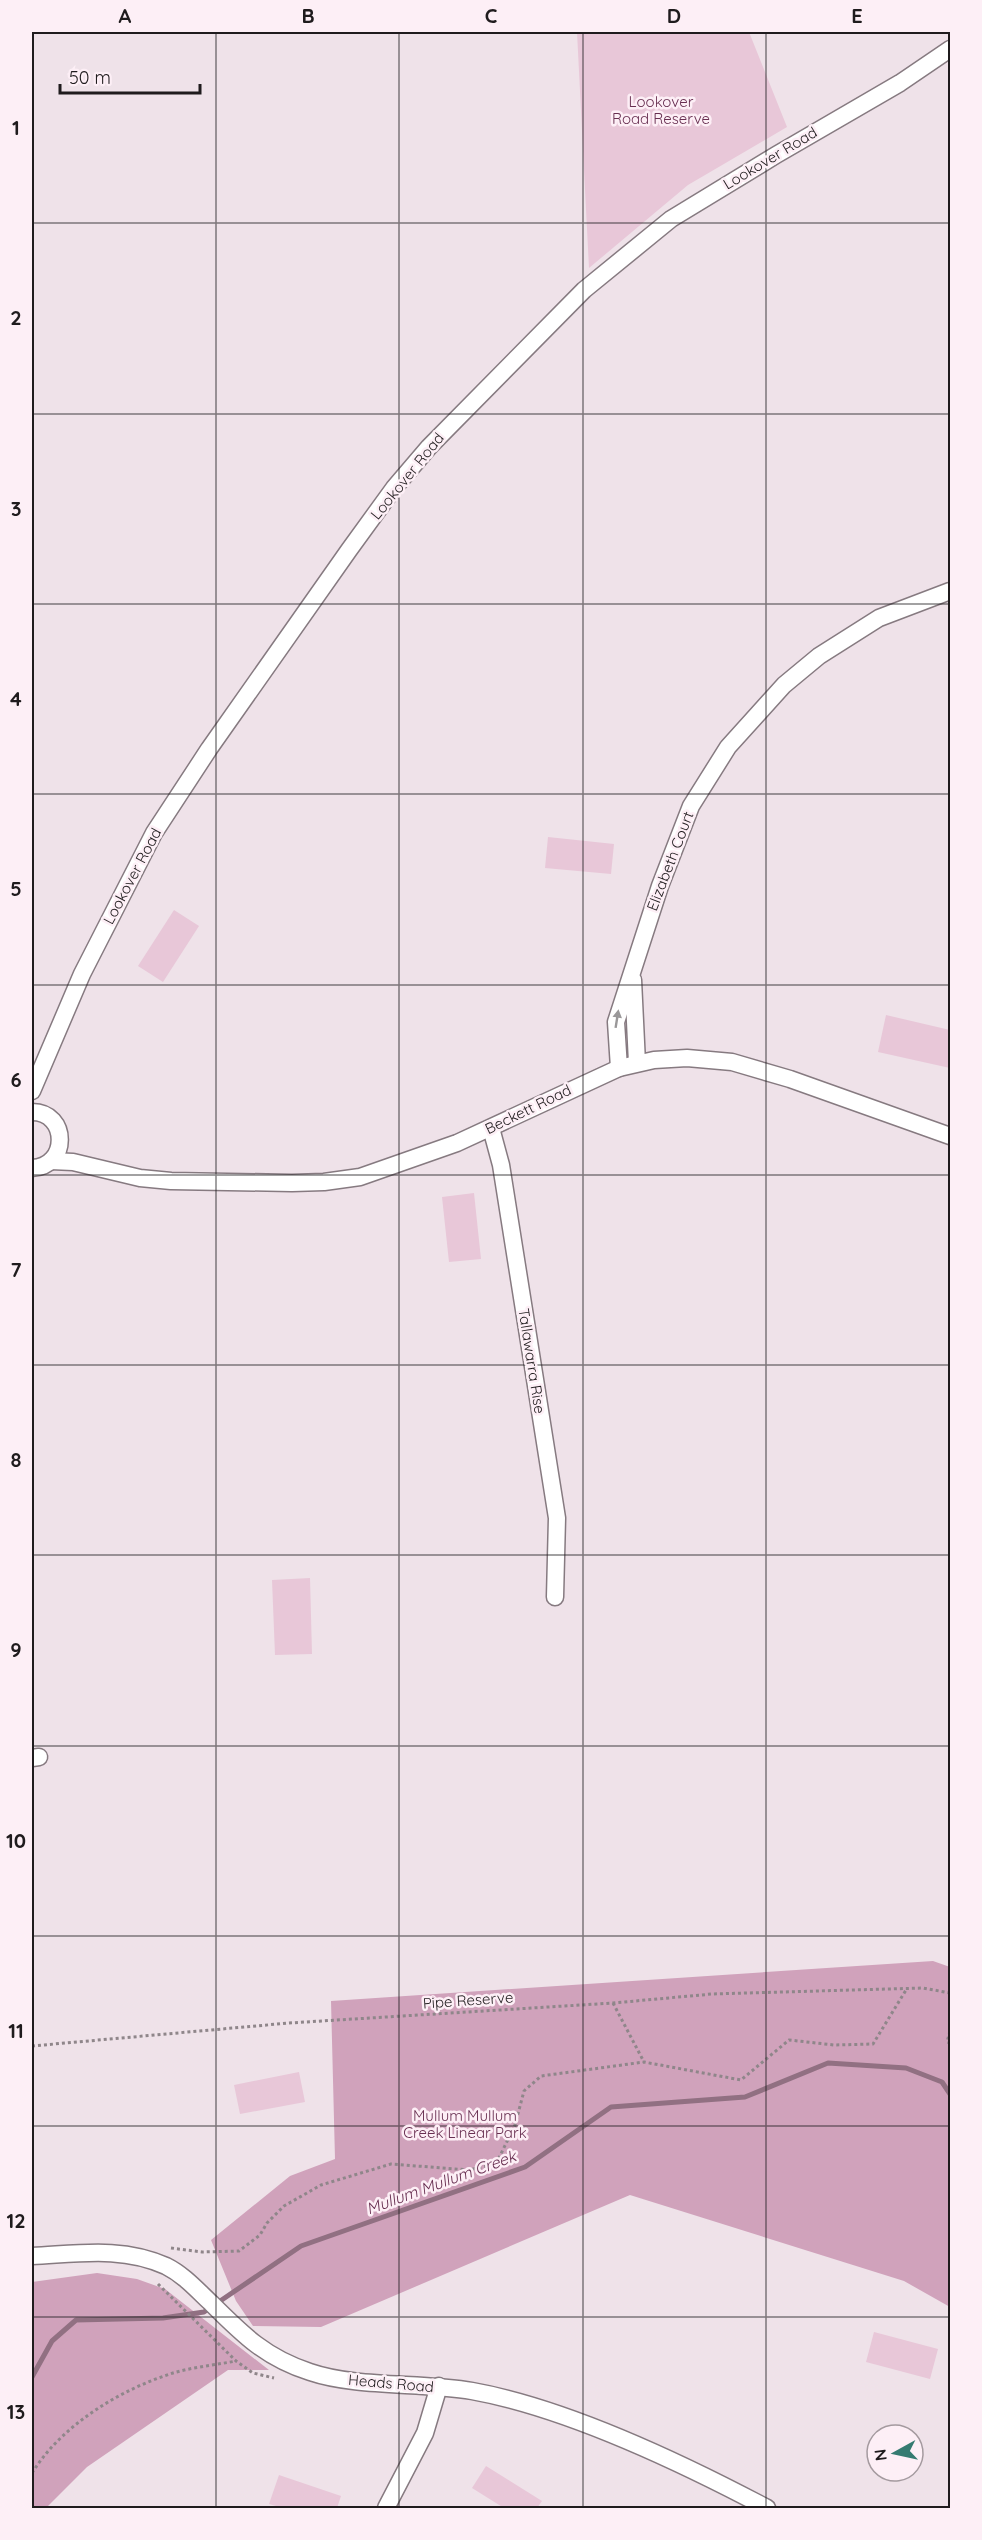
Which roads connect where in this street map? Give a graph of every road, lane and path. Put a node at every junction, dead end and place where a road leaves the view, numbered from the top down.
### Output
1 (951, 49) edge
2 (951, 591) edge
3 (633, 973) junction
4 (637, 1063) junction
5 (43, 1067) junction
6 (619, 1068) junction
7 (32, 1091) edge
8 (38, 1113) edge
9 (491, 1128) junction
10 (951, 1136) edge
11 (61, 1142) junction
12 (51, 1161) junction
13 (99, 1166) junction
14 (32, 1168) edge
15 (555, 1597) dead end
16 (906, 1990) junction
17 (951, 1993) edge
18 (614, 2003) junction
19 (951, 2031) edge
20 (951, 2043) edge
21 (32, 2046) edge
22 (644, 2062) junction
23 (32, 2256) edge
24 (146, 2259) junction
25 (149, 2280) dead end
26 (439, 2386) junction
27 (32, 2473) edge
28 (386, 2508) edge
29 (767, 2508) edge

1 - 5 street, Lookover Road
2 - 3 street, Elizabeth Court
3 - 4 street, Elizabeth Court
6 -> 3 street, Elizabeth Court
4 - 6 street, Beckett Road
4 - 10 street, Beckett Road
5 - 7 street, Lookover Road
5 - 8 street, Lookover Road
6 - 9 street, Beckett Road
8 - 11 street
9 - 13 street, Beckett Road
9 - 15 street, Tallawarra Rise
11 - 12 street
11 - 13 street, Beckett Road
12 - 13 street, Beckett Road
12 - 14 street
16 - 17 path, Pipe Reserve
16 - 18 path, Pipe Reserve
16 - 22 path
18 - 21 path, Pipe Reserve
18 - 22 path
19 - 20 path
22 - 24 path
23 - 24 street, Heads Road
24 - 26 street, Heads Road
25 - 27 path
26 - 28 street
26 - 29 street, Heads Road

